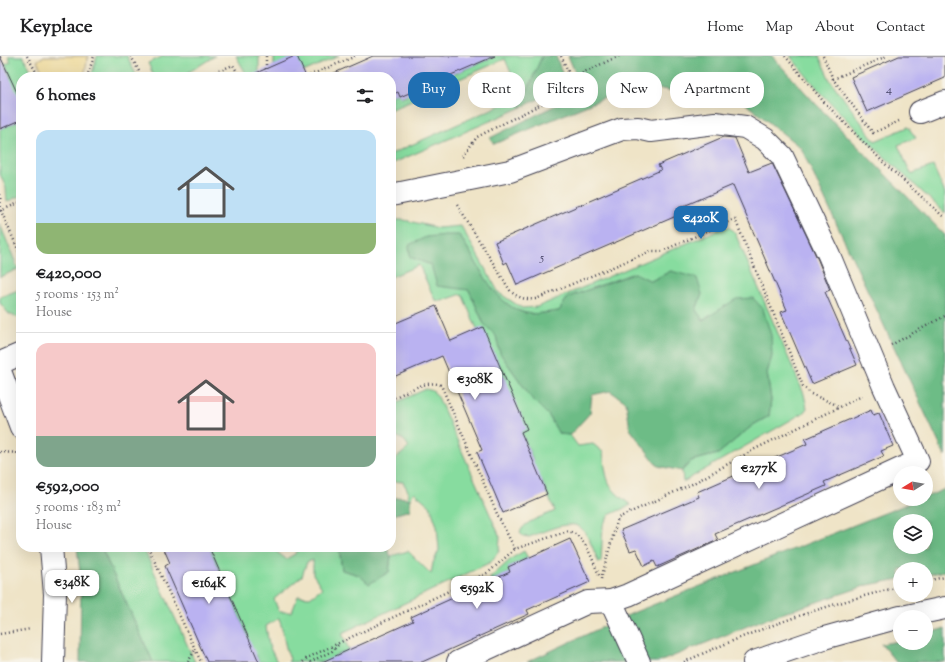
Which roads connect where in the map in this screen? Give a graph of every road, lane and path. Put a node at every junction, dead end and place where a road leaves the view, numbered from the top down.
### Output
1 (27, 56) edge
2 (94, 56) edge
3 (131, 56) edge
4 (266, 56) edge
5 (356, 56) edge
6 (561, 56) edge
7 (620, 56) edge
8 (785, 56) edge
9 (823, 56) edge
10 (886, 56) edge
11 (36, 72) edge
12 (89, 72) edge
13 (139, 72) edge
14 (216, 72) edge
15 (237, 72) edge
16 (266, 72) edge
17 (318, 72) edge
18 (568, 72) edge
19 (584, 72) edge
20 (833, 79) junction
21 (945, 102) edge
22 (534, 108) edge
23 (920, 112) joint
24 (444, 184) junction
25 (0, 194) edge
26 (396, 194) edge
27 (16, 204) edge
28 (0, 211) edge
29 (945, 218) edge
30 (465, 219) dead end
31 (16, 245) edge
32 (945, 316) edge
33 (16, 356) edge
34 (871, 356) junction
35 (0, 363) edge
36 (0, 370) edge
37 (884, 387) junction
38 (396, 397) edge
39 (839, 406) junction
40 (16, 413) edge
41 (0, 452) edge
42 (16, 453) edge
43 (515, 549) junction
44 (51, 552) edge
45 (150, 552) edge
46 (600, 577) junction
47 (945, 577) edge
48 (933, 579) edge
49 (893, 589) edge
50 (611, 601) junction
51 (945, 608) edge
52 (933, 610) edge
53 (893, 619) edge
54 (35, 628) dead end
55 (0, 634) edge
56 (340, 642) junction
57 (195, 650) junction
58 (53, 662) edge
59 (188, 662) edge
60 (201, 662) edge
61 (303, 662) edge
62 (310, 662) edge
63 (458, 662) edge
64 (638, 662) edge
65 (684, 662) edge
66 (754, 662) edge

1 - 11 path
2 - 12 path
3 - 13 path
4 - 16 path
5 - 17 path
6 - 18 path
7 - 19 path
8 - 29 path
9 - 20 path
10 - 20 path
14 - 15 path
20 - 23 path
21 - 23 street
22 - 24 path
24 - 26 street
24 - 34 street
25 - 28 path
27 - 28 path
28 - 31 path
30 - 39 path
32 - 34 path
33 - 35 street
34 - 37 street
36 - 40 street
37 - 39 path
37 - 50 street
38 - 43 path
39 - 46 path
41 - 42 path
43 - 46 path
43 - 56 path
44 - 58 street
45 - 57 path
46 - 50 path
47 - 48 path
49 - 65 path
50 - 63 street
50 - 64 street
51 - 52 street
53 - 66 street
54 - 55 path
56 - 61 path
56 - 62 path
57 - 59 path
57 - 60 path

